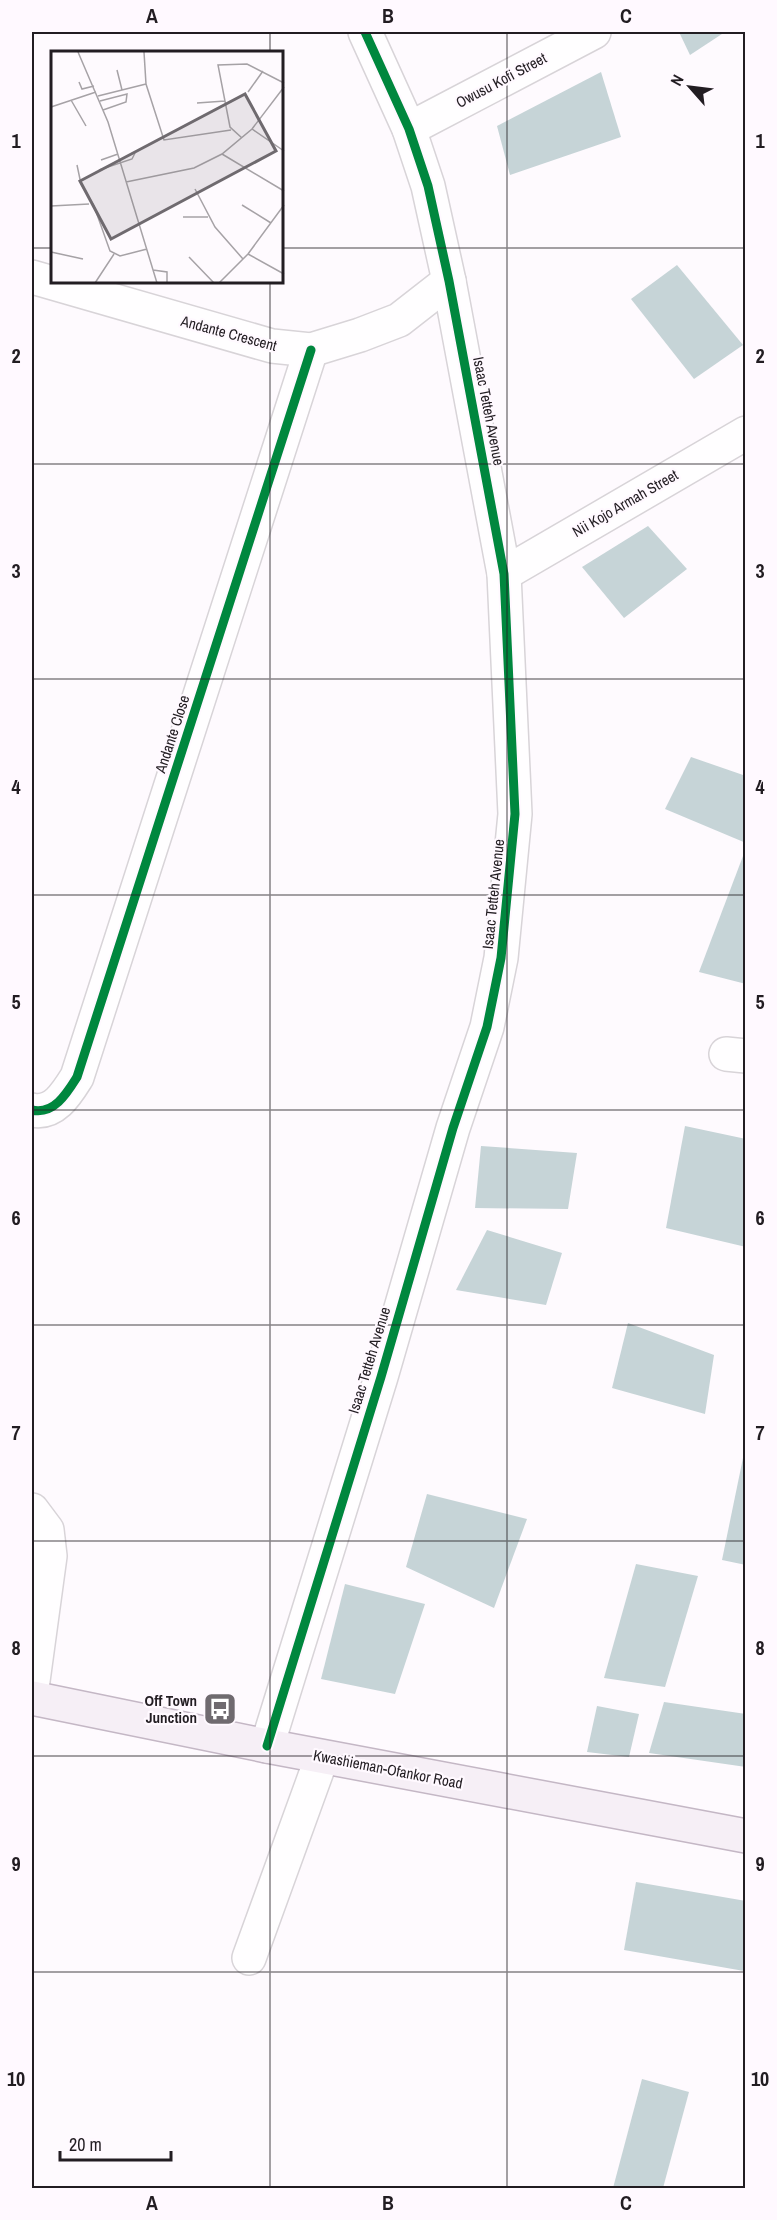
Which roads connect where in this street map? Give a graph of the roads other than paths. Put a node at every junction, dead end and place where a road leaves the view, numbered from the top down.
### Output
1 (365, 32) edge
2 (594, 32) edge
3 (409, 129) junction
4 (32, 277) edge
5 (450, 280) junction
6 (51, 282) edge
7 (56, 284) edge
8 (311, 350) junction
9 (746, 433) edge
10 (504, 573) junction
11 (35, 1111) edge
12 (32, 1510) edge
13 (32, 1688) edge
14 (32, 1698) edge
15 (267, 1746) junction
16 (321, 1756) junction
17 (746, 1836) edge
18 (249, 1958) dead end

1 - 3 street, Isaac Tetteh Avenue
2 - 3 street, Owusu Kofi Street
3 - 5 street, Isaac Tetteh Avenue
4 - 6 street, Andante Crescent
5 - 8 street, Andante Crescent
5 - 10 street, Isaac Tetteh Avenue
7 - 8 street, Andante Crescent
8 - 11 street, Andante Close
9 - 10 street, Nii Kojo Armah Street
10 - 15 street, Isaac Tetteh Avenue
12 - 13 street
14 - 15 main road, Kwashieman-Ofankor Road
15 - 16 main road, Kwashieman-Ofankor Road
16 - 17 main road, Kwashieman-Ofankor Road
16 - 18 street

